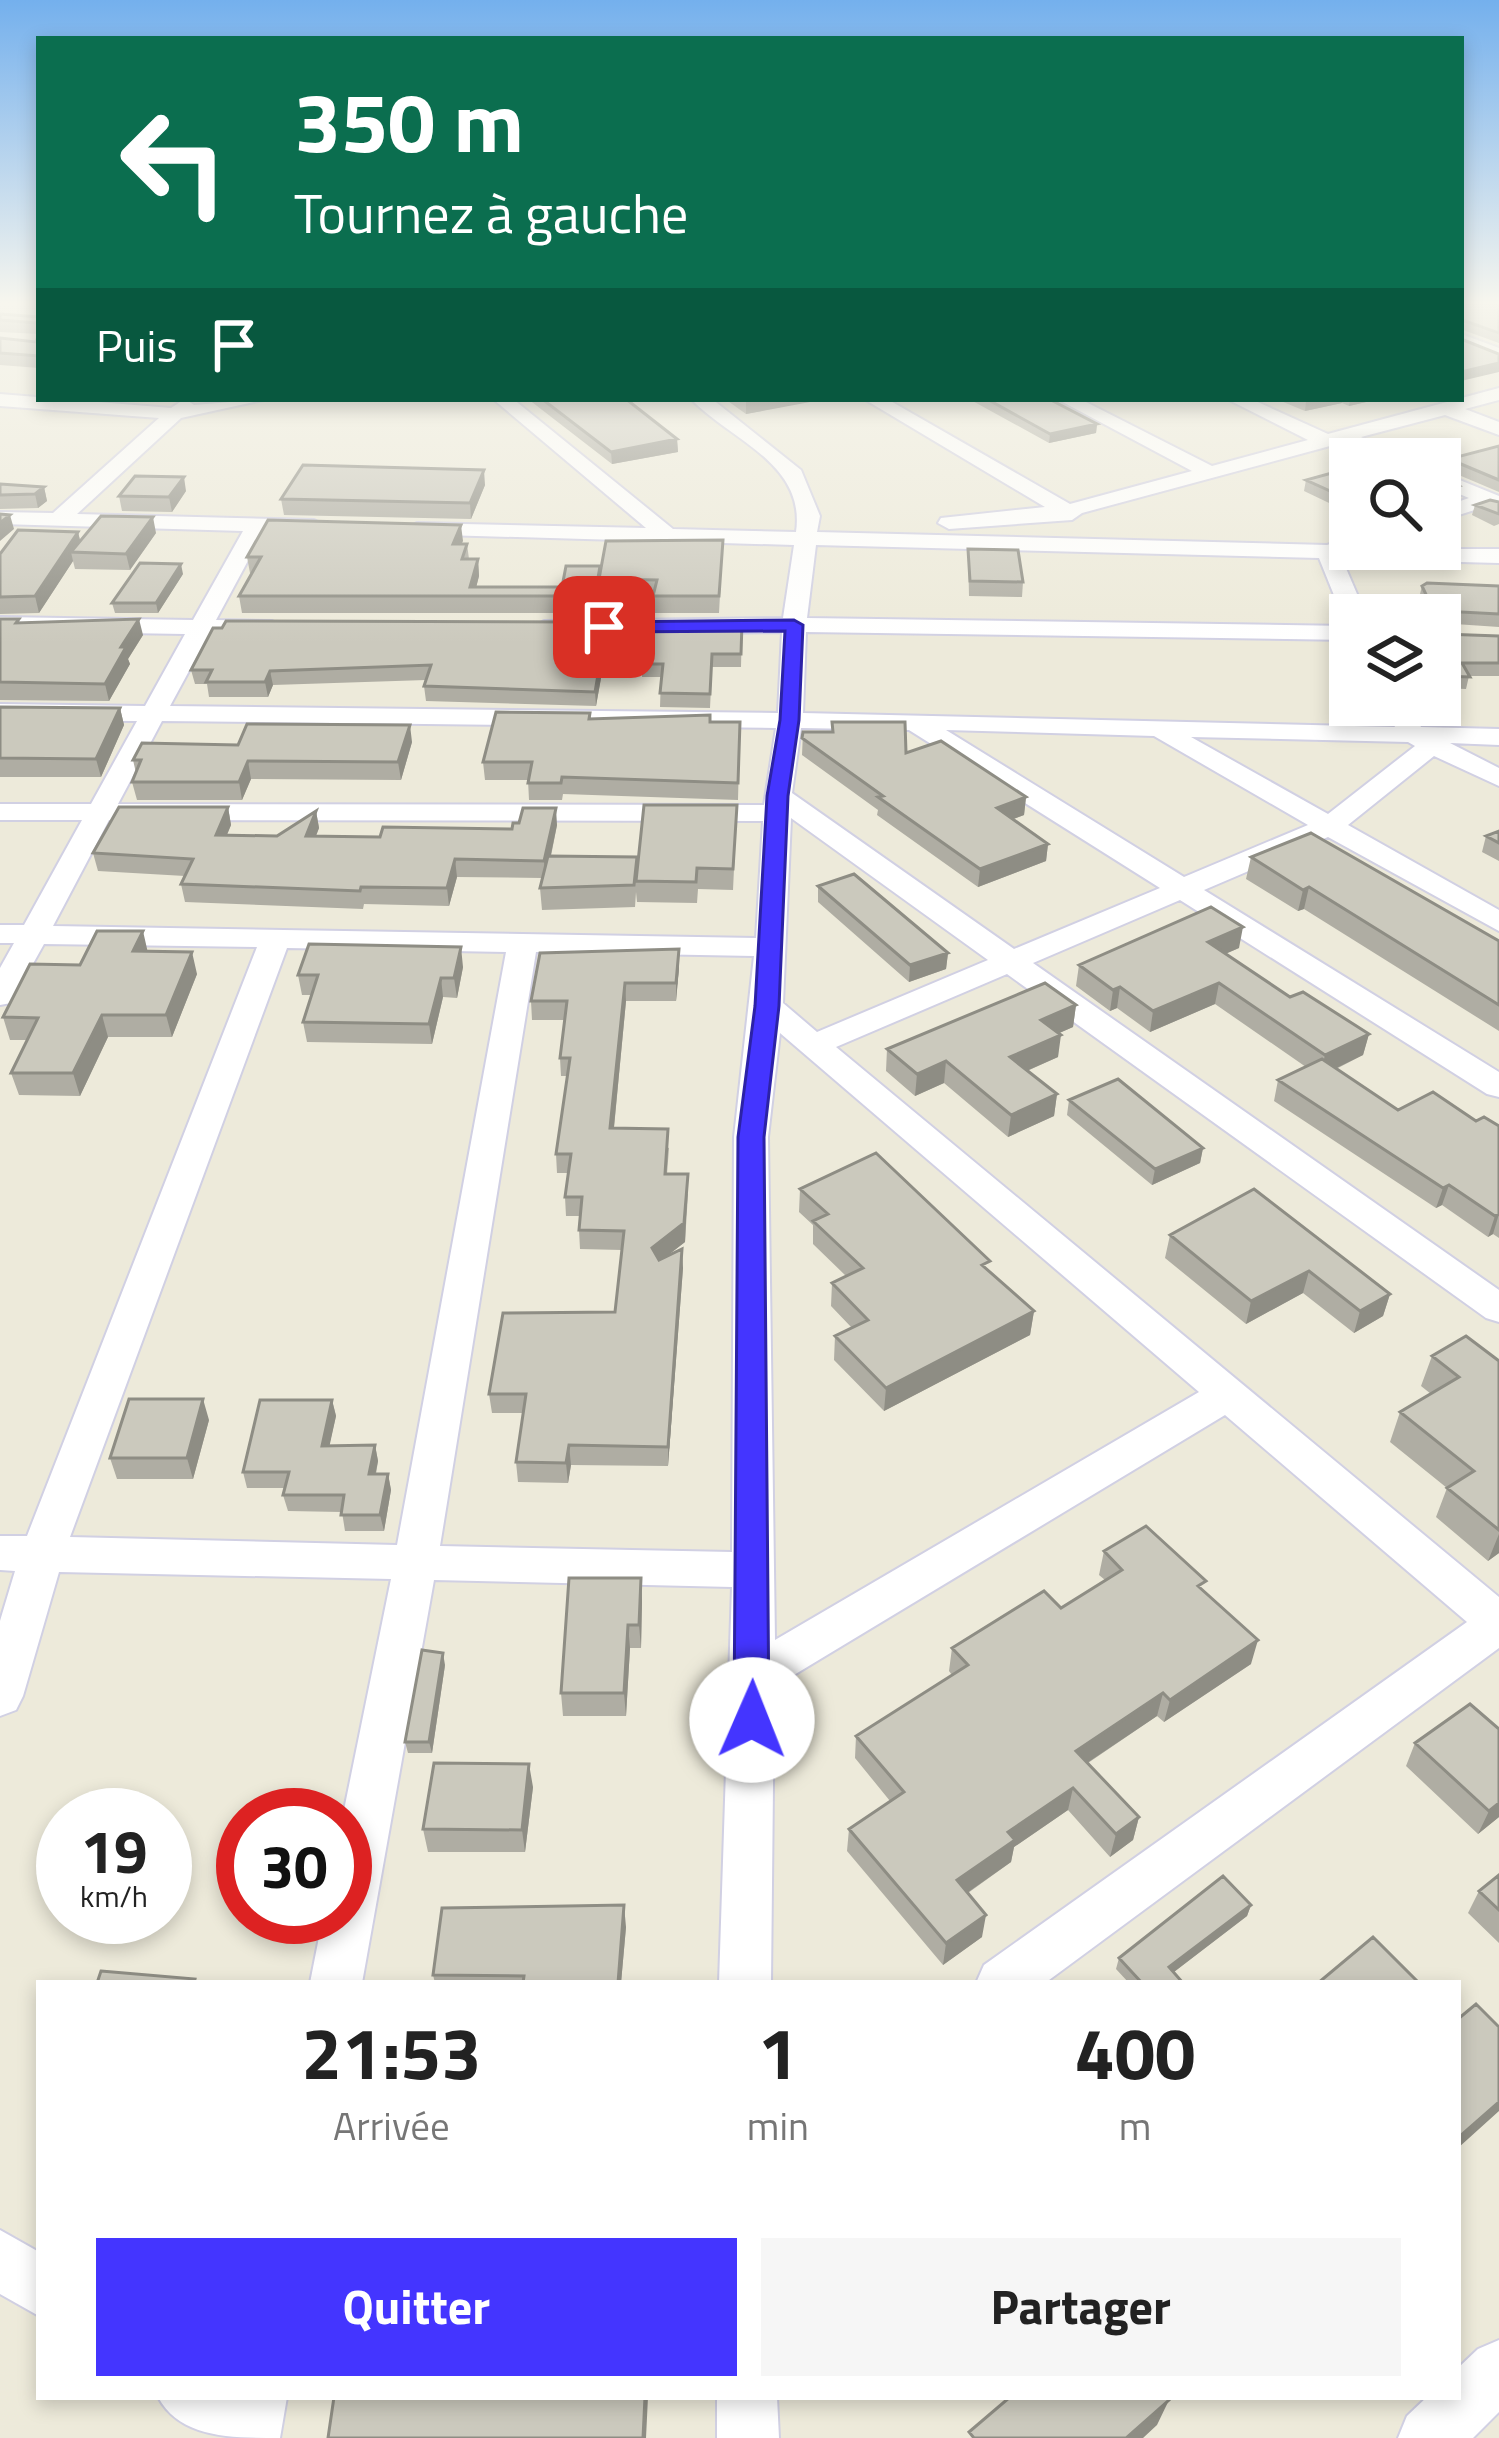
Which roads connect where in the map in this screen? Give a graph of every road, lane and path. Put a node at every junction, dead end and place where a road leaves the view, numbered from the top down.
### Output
1 (171, 416) edge
2 (522, 416) edge
3 (723, 416) edge
4 (902, 416) edge
5 (1099, 416) edge
6 (1278, 416) edge
7 (1417, 416) edge
8 (1463, 416) edge
9 (1499, 430) edge
10 (1333, 438) edge
11 (1339, 438) edge
12 (1329, 441) edge
13 (1209, 472) junction
14 (1461, 487) edge
15 (1494, 501) edge
16 (1461, 510) edge
17 (1067, 511) junction
18 (0, 518) edge
19 (59, 519) junction
20 (257, 524) junction
21 (348, 527) edge
22 (394, 528) edge
23 (667, 535) junction
24 (805, 538) junction
25 (1126, 547) junction
26 (1329, 548) edge
27 (1461, 554) edge
28 (1499, 556) edge
29 (0, 624) edge
30 (794, 625) junction
31 (200, 628) junction
32 (295, 628) edge
33 (508, 628) edge
34 (1329, 633) edge
35 (0, 712) edge
36 (152, 713) junction
37 (790, 720) junction
38 (915, 722) junction
39 (1412, 726) edge
40 (1161, 730) junction
41 (1499, 737) edge
42 (1422, 739) junction
43 (1499, 778) edge
44 (777, 805) junction
45 (0, 812) edge
46 (98, 812) junction
47 (1330, 826) junction
48 (1182, 889) junction
49 (1499, 922) edge
50 (0, 934) edge
51 (33, 935) junction
52 (275, 939) junction
53 (523, 942) junction
54 (772, 947) junction
55 (1010, 962) junction
56 (0, 996) edge
57 (767, 1006) junction
58 (813, 1045) junction
59 (1499, 1087) edge
60 (1499, 1310) edge
61 (1228, 1394) junction
62 (21, 1553) edge
63 (416, 1561) junction
64 (754, 1570) junction
65 (753, 1676) junction
66 (0, 1696) edge
67 (337, 1980) edge
68 (745, 1980) edge
69 (1006, 1980) edge
70 (0, 2259) edge
71 (36, 2285) edge
72 (1499, 2370) edge
73 (192, 2400) edge
74 (256, 2400) edge
75 (747, 2400) edge
76 (247, 2438) edge
77 (748, 2438) edge
78 (1429, 2438) edge

1 - 19 street
2 - 23 street
3 - 24 street
4 - 17 street
5 - 13 street
6 - 10 street
7 - 11 street
8 - 9 street
12 - 13 street
13 - 17 street
14 - 15 street
15 - 16 street
17 - 24 street
17 - 25 street
18 - 19 street
19 - 20 street
20 - 21 street
20 - 31 street
22 - 23 street
23 - 24 street
24 - 25 street
24 - 30 street
25 - 26 street
27 - 28 street
29 - 31 street
30 - 33 street
30 - 34 street
30 - 37 street
31 - 32 street
31 - 36 street
35 - 36 street
36 - 37 street
36 - 46 street
37 - 38 street
37 - 44 street
38 - 40 street
38 - 48 street
39 - 42 street
40 - 42 street
40 - 47 street
41 - 42 street
42 - 43 street
42 - 47 street
44 - 46 street
44 - 54 street
44 - 55 street
45 - 46 street
46 - 51 street
47 - 48 street
47 - 49 street
48 - 55 street
48 - 59 street
50 - 51 street
51 - 52 street
51 - 56 street
52 - 53 street
52 - 62 street
53 - 54 street
53 - 63 street
54 - 57 street
55 - 58 street
55 - 60 street
57 - 58 street
57 - 64 street
58 - 61 street
61 - 65 street
61 - 69 street
62 - 63 street
62 - 66 street
63 - 64 street
63 - 67 street
64 - 65 street
65 - 68 street
70 - 71 street
72 - 78 street
73 - 76 street
74 - 76 street
75 - 77 street

